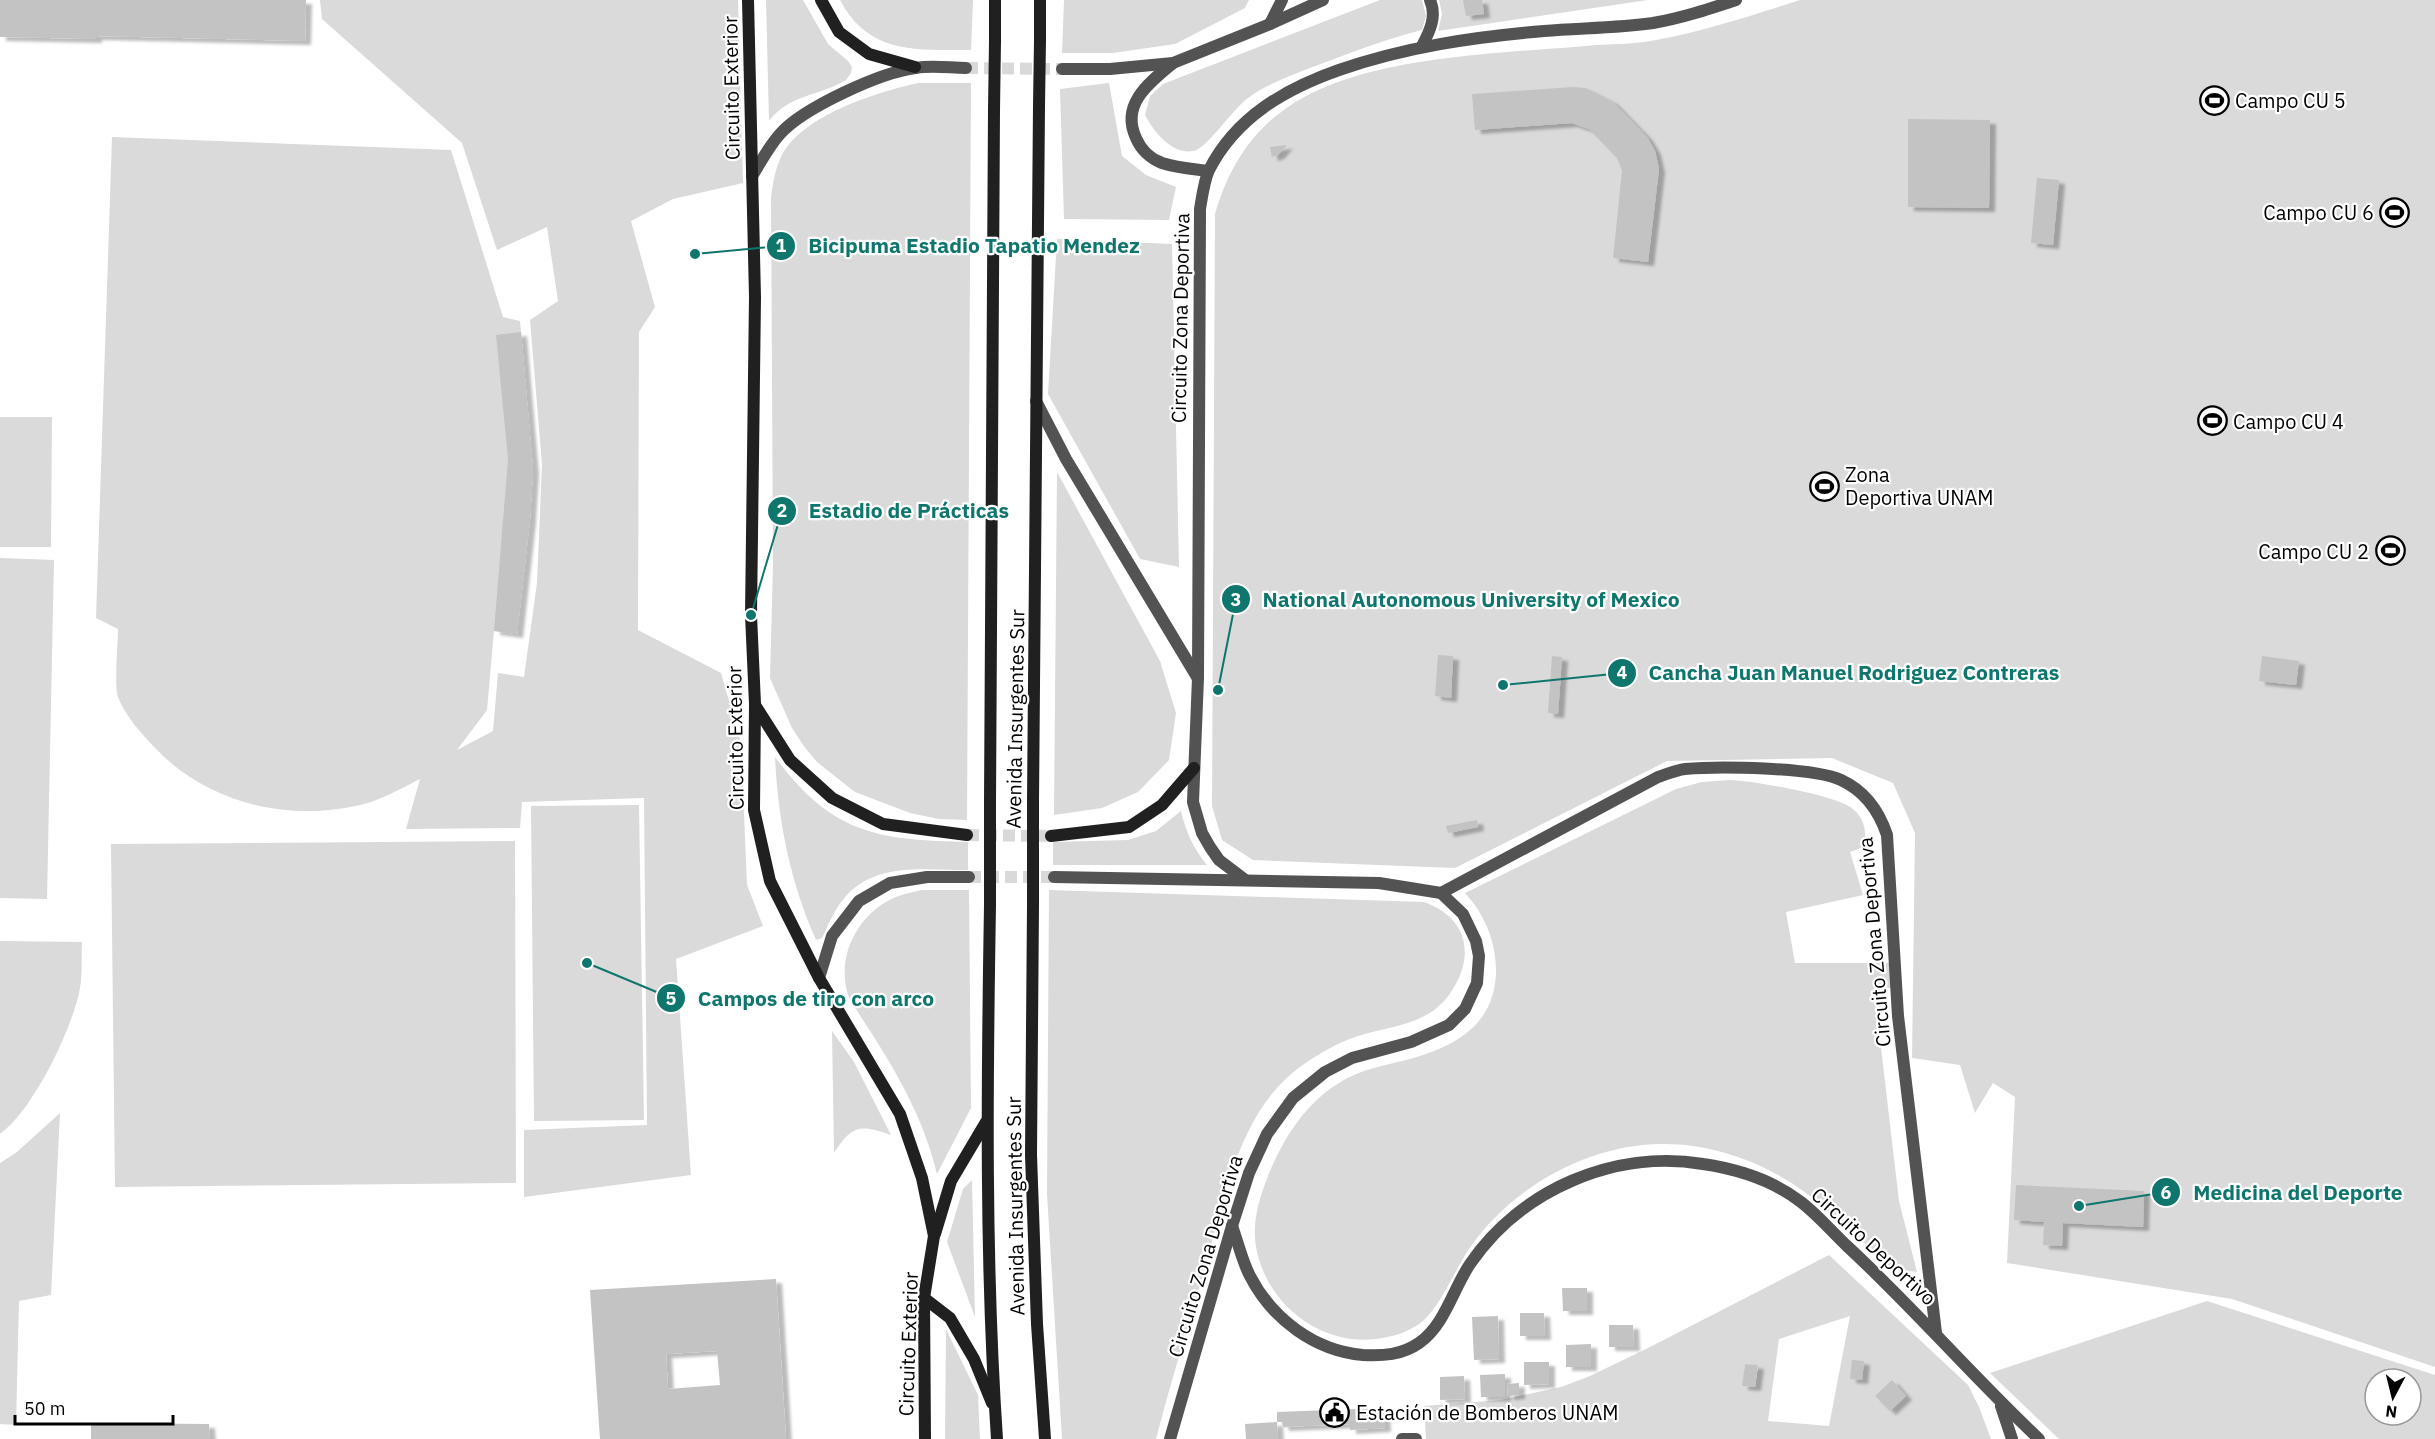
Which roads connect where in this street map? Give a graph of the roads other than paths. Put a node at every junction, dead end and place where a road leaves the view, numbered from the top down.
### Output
1 (748, 0) edge
2 (821, 0) edge
3 (995, 0) edge
4 (1040, 0) edge
5 (1282, 0) edge
6 (1323, 0) edge
7 (1430, 0) edge
8 (1736, 0) edge
9 (1270, 24) junction
10 (1422, 46) junction
11 (1173, 63) junction
12 (915, 68) junction
13 (966, 69) tunnel mouth
14 (1062, 69) tunnel mouth
15 (1208, 171) junction
16 (752, 176) junction
17 (1036, 401) junction
18 (1197, 678) junction
19 (755, 704) junction
20 (1194, 768) junction
21 (967, 835) tunnel mouth
22 (1051, 836) tunnel mouth
23 (969, 877) tunnel mouth
24 (1054, 877) tunnel mouth
25 (1244, 879) junction
26 (1441, 893) junction
27 (819, 978) junction
28 (986, 1121) junction
29 (1232, 1226) junction
30 (934, 1236) junction
31 (924, 1298) junction
32 (1936, 1333) junction
33 (1998, 1399) junction
34 (996, 1410) junction
35 (1416, 1438) edge
36 (925, 1439) edge
37 (998, 1439) edge
38 (1045, 1439) edge
39 (1170, 1439) edge
40 (1402, 1439) edge
41 (2012, 1439) edge
42 (2039, 1439) edge

1 - 16 main road, Circuito Exterior
2 - 12 main road, Circuito Exterior
3 - 28 main road, Avenida Insurgentes Sur, bridge
4 - 17 main road, Avenida Insurgentes Sur, bridge
5 - 9 street
6 - 9 street
7 - 10 street
8 - 10 street, Circuito Zona Deportiva
9 - 11 street
10 - 15 street, Circuito Zona Deportiva
11 - 14 street
11 - 15 street
12 - 13 street, Circuito Exterior
12 - 16 street, Circuito Exterior
15 - 18 street, Circuito Zona Deportiva
16 - 19 main road, Circuito Exterior
17 - 18 street
17 - 38 main road, Avenida Insurgentes Sur, bridge
18 - 20 street, Circuito Zona Deportiva
19 - 21 main road
19 - 27 main road, Circuito Exterior
20 - 22 main road
20 - 25 street, Circuito Zona Deportiva
23 - 27 street
24 - 25 street
25 - 26 street
26 - 29 street, Circuito Zona Deportiva
26 - 32 street, Circuito Zona Deportiva
27 - 30 main road, Circuito Exterior
28 - 30 main road
28 - 34 main road, Avenida Insurgentes Sur
29 - 32 street, Circuito Deportivo
29 - 39 street, Circuito Zona Deportiva
30 - 31 main road, Circuito Exterior
31 - 34 main road
31 - 36 main road, Circuito Exterior
32 - 33 street, Circuito Deportivo
33 - 41 street
33 - 42 street
34 - 37 main road, Avenida Insurgentes Sur
35 - 40 street

